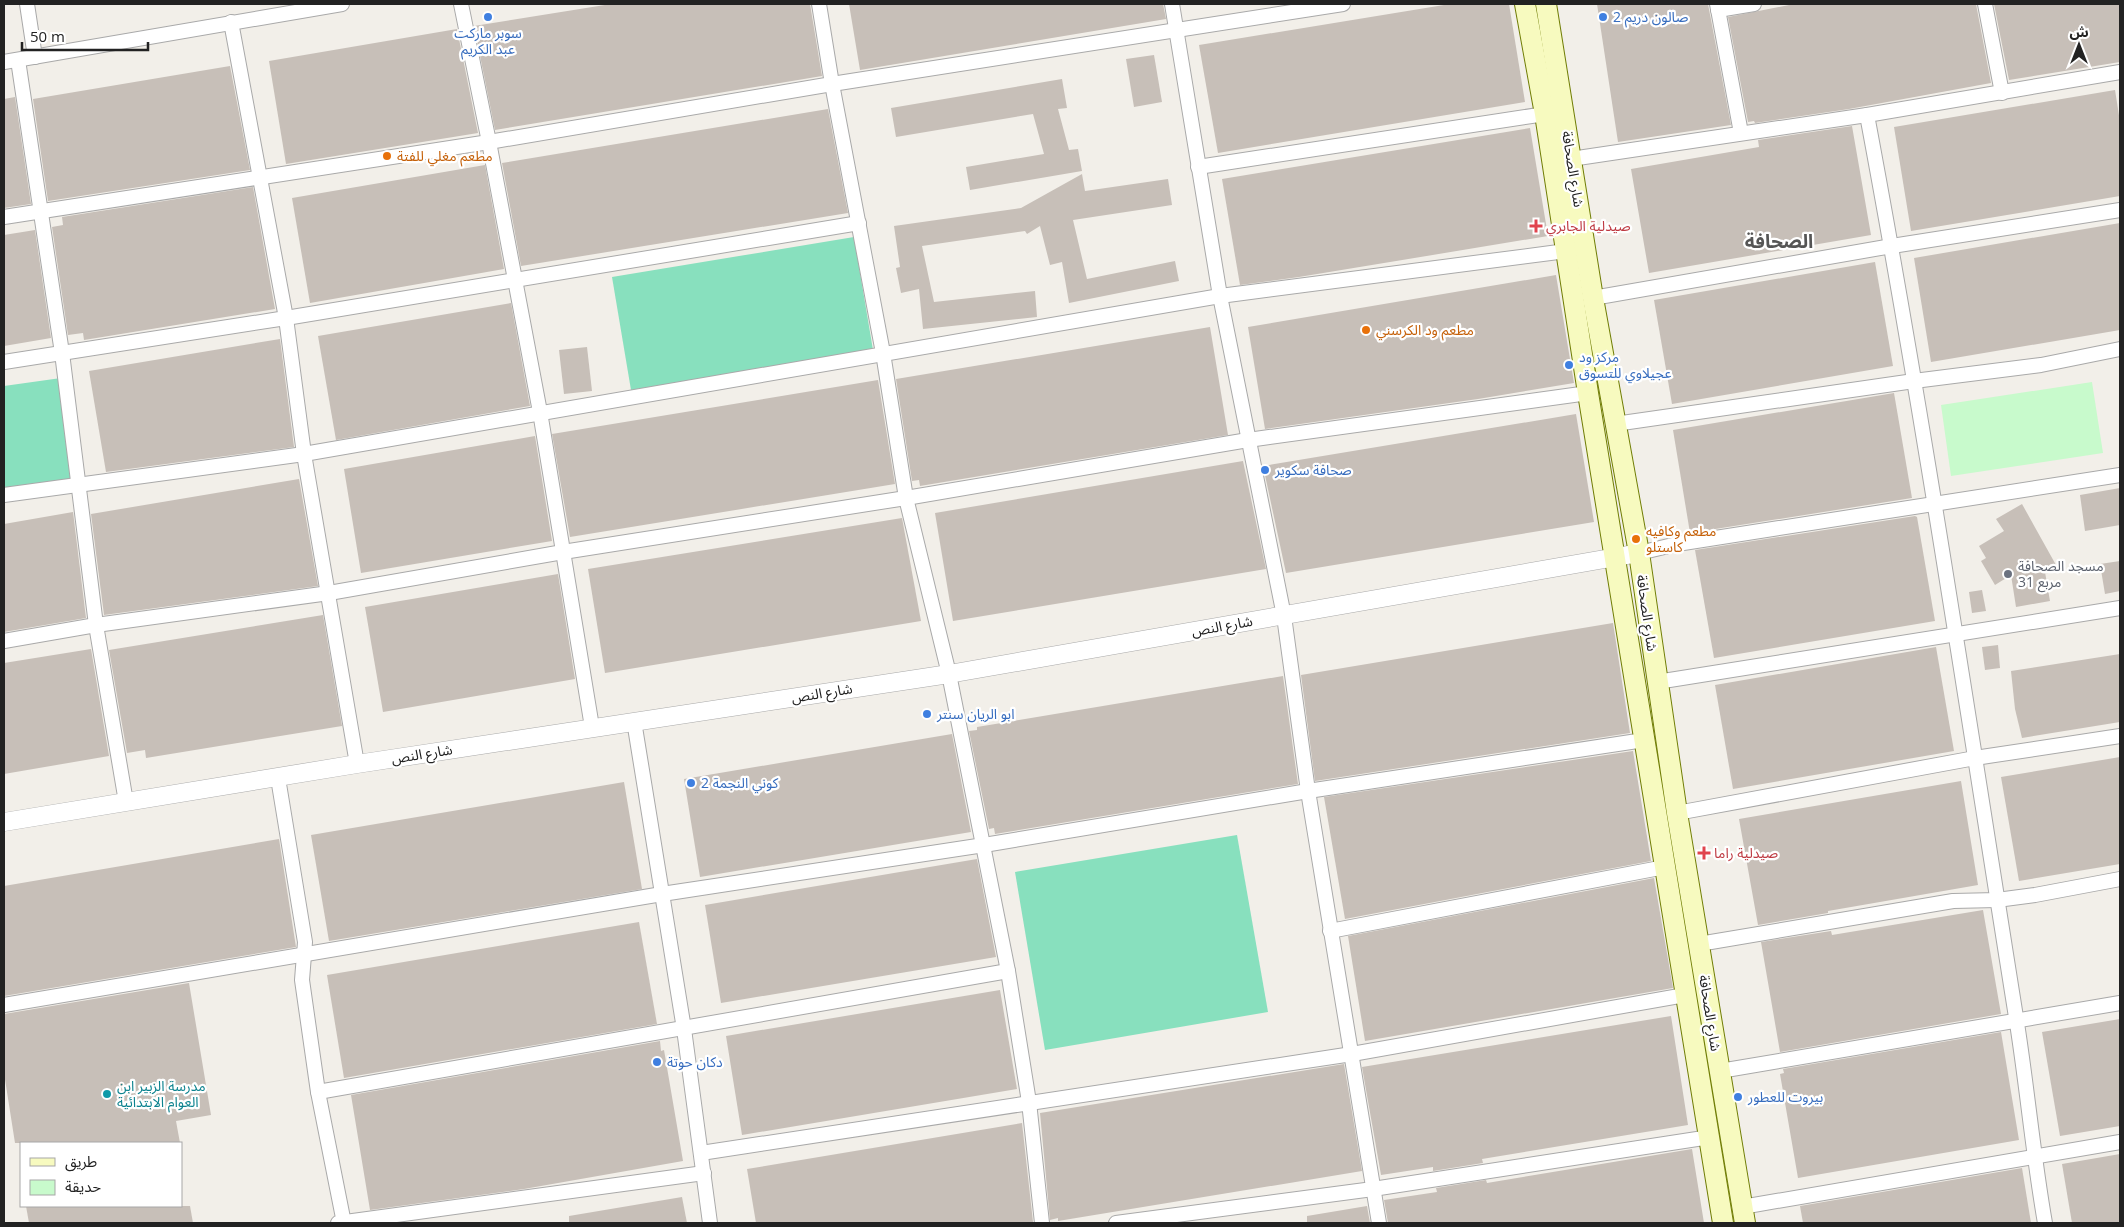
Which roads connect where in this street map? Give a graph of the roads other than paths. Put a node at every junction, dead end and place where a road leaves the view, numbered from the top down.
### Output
1 (27, 4) edge
2 (342, 4) edge
3 (461, 4) edge
4 (819, 4) edge
5 (1172, 4) edge
6 (1343, 4) edge
7 (1525, 4) edge
8 (1546, 4) edge
9 (1754, 4) edge
10 (1986, 4) edge
11 (1718, 7) edge
12 (272, 9) edge
13 (231, 22) junction
14 (1177, 30) junction
15 (34, 56) junction
16 (11, 61) edge
17 (2120, 72) edge
18 (832, 84) junction
19 (2002, 93) junction
20 (1545, 114) junction
21 (1867, 115) junction
22 (1741, 133) junction
23 (489, 142) junction
24 (1572, 159) junction
25 (1198, 167) junction
26 (261, 178) junction
27 (2120, 210) edge
28 (42, 211) junction
29 (4, 217) edge
30 (859, 223) junction
31 (1892, 246) junction
32 (1566, 251) junction
33 (515, 281) junction
34 (1220, 296) junction
35 (1593, 298) junction
36 (286, 318) junction
37 (2120, 349) edge
38 (62, 353) junction
39 (883, 353) junction
40 (4, 362) edge
41 (1914, 381) junction
42 (1588, 393) junction
43 (540, 412) junction
44 (1615, 424) junction
45 (1248, 440) junction
46 (304, 454) junction
47 (2120, 475) edge
48 (78, 484) junction
49 (4, 495) edge
50 (906, 498) junction
51 (1936, 504) junction
52 (563, 552) junction
53 (1639, 553) junction
54 (1616, 559) junction
55 (329, 593) junction
56 (2120, 608) edge
57 (1284, 616) junction
58 (96, 625) junction
59 (1957, 635) junction
60 (4, 641) edge
61 (949, 674) junction
62 (1657, 682) junction
63 (634, 722) junction
64 (592, 727) junction
65 (2120, 736) edge
66 (1644, 740) junction
67 (1975, 758) junction
68 (357, 764) junction
69 (278, 778) junction
70 (1308, 791) junction
71 (126, 802) junction
72 (1677, 813) junction
73 (4, 822) edge
74 (984, 845) junction
75 (1665, 867) junction
76 (2120, 880) edge
77 (662, 894) junction
78 (1997, 900) junction
79 (1330, 931) junction
80 (1699, 944) junction
81 (304, 954) junction
82 (1008, 971) junction
83 (1685, 994) junction
84 (2120, 1003) edge
85 (4, 1005) edge
86 (2017, 1021) junction
87 (684, 1029) junction
88 (1352, 1054) junction
89 (1720, 1071) junction
90 (318, 1092) junction
91 (1029, 1102) junction
92 (1710, 1137) junction
93 (2120, 1142) edge
94 (701, 1152) junction
95 (2034, 1156) junction
96 (704, 1173) junction
97 (1374, 1189) junction
98 (1743, 1215) edge
99 (342, 1223) edge
100 (710, 1223) edge
101 (1042, 1223) edge
102 (1116, 1223) edge
103 (1379, 1223) edge
104 (1723, 1223) edge
105 (2045, 1223) edge

1 - 15 street
2 - 12 street
3 - 23 street
4 - 18 street
5 - 14 street
6 - 14 street
7 - 20 main road, شارع الصحافة
8 - 24 main road, شارع الصحافة
9 - 11 street
10 - 19 street
11 - 22 street
12 - 13 street
13 - 15 street
13 - 26 street
14 - 18 street
14 - 25 street
15 - 16 street
16 - 28 street
17 - 19 street
18 - 23 street
18 - 30 street
19 - 21 street
20 - 25 street
20 - 32 main road, شارع الصحافة
21 - 22 street
21 - 31 street
22 - 24 street
23 - 26 street
23 - 33 street
24 - 35 main road, شارع الصحافة
25 - 34 street
26 - 28 street
26 - 36 street
27 - 31 street
28 - 29 street
28 - 38 street
30 - 33 street
30 - 39 street
31 - 35 street
31 - 41 street
32 - 34 street
32 - 42 main road, شارع الصحافة
33 - 36 street
33 - 43 street
34 - 39 street
34 - 45 street
35 - 44 main road, شارع الصحافة
36 - 38 street
36 - 46 street
37 - 41 street
38 - 40 street
38 - 48 street
39 - 43 street
39 - 50 street
41 - 44 street
41 - 51 street
42 - 45 street
42 - 54 main road, شارع الصحافة
43 - 46 street
43 - 52 street
44 - 53 main road, شارع الصحافة
45 - 50 street
45 - 57 street
46 - 48 street
46 - 55 street
47 - 51 street
48 - 49 street
48 - 58 street
50 - 52 street
50 - 61 street
51 - 53 street
51 - 59 street
52 - 55 street
52 - 64 street
53 - 54 street, شارع النص
53 - 62 main road, شارع الصحافة
54 - 57 street, شارع النص
54 - 66 main road, شارع الصحافة
55 - 58 street
55 - 68 street
56 - 59 street
57 - 61 street, شارع النص
57 - 70 street
58 - 60 street
58 - 71 street
59 - 62 street
59 - 67 street
61 - 63 street, شارع النص
61 - 74 street
62 - 72 main road, شارع الصحافة
63 - 64 street, شارع النص
63 - 77 street
64 - 68 street, شارع النص
65 - 67 street
66 - 70 street
66 - 75 main road, شارع الصحافة
67 - 72 street
67 - 78 street
68 - 69 street, شارع النص
69 - 71 street, شارع النص
69 - 81 street
70 - 74 street
70 - 79 street
71 - 73 street, شارع النص
72 - 80 main road, شارع الصحافة
74 - 77 street
74 - 82 street
75 - 79 street
75 - 83 main road, شارع الصحافة
76 - 78 street
77 - 81 street
77 - 87 street
78 - 80 street
78 - 86 street
79 - 88 street
80 - 89 main road, شارع الصحافة
81 - 85 street
81 - 90 street
82 - 87 street
82 - 91 street
83 - 88 street
83 - 92 main road, شارع الصحافة
84 - 86 street
86 - 89 street
86 - 95 street
87 - 90 street
87 - 94 street
88 - 91 street
88 - 97 street
89 - 98 main road, شارع الصحافة
90 - 99 street
91 - 94 street
91 - 101 street
92 - 97 street
92 - 104 main road, شارع الصحافة
93 - 95 street
94 - 96 street
95 - 98 street
95 - 105 street
96 - 99 street
96 - 100 street
97 - 102 street
97 - 103 street

